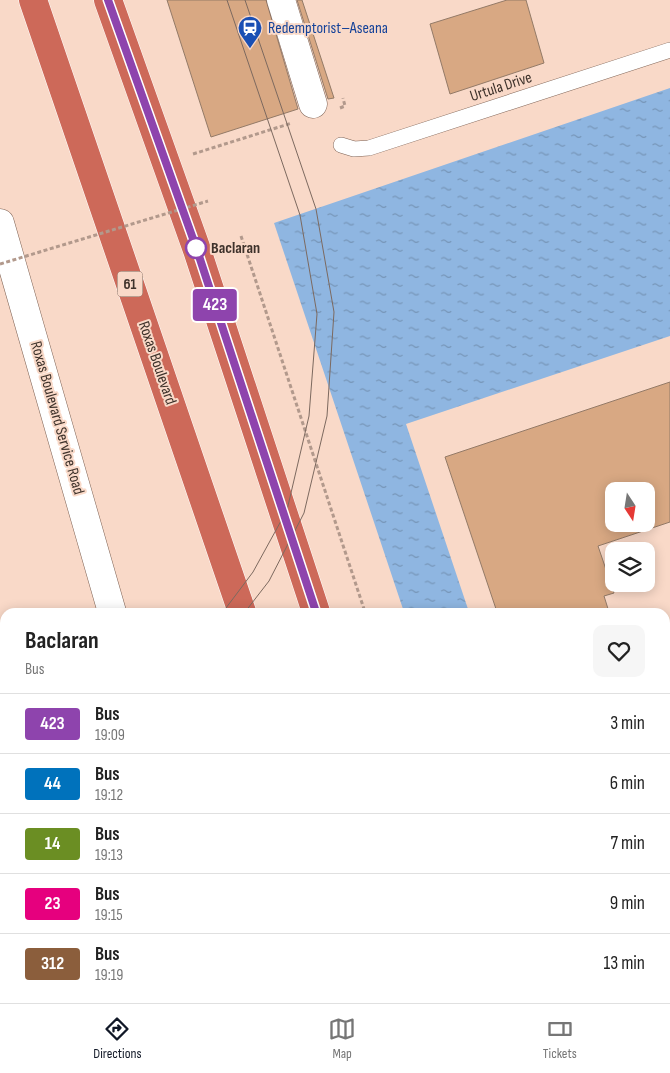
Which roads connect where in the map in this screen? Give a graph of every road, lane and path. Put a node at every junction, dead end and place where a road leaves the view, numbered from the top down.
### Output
1 (33, 0) edge
2 (108, 0) edge
3 (281, 0) edge
4 (670, 50) edge
5 (313, 104) dead end
6 (341, 145) dead end
7 (208, 149) dead end
8 (192, 154) dead end
9 (208, 201) dead end
10 (0, 223) edge
11 (241, 236) dead end
12 (6, 275) edge
13 (111, 608) edge
14 (241, 608) edge
15 (315, 608) edge
16 (364, 608) edge

1 - 14 highway, Roxas Boulevard / 61
2 - 15 highway
3 - 5 street
4 - 6 lane, Urtula Drive
7 - 8 path
9 - 12 path, bridge
10 - 12 street, Roxas Boulevard Service Road
11 - 16 path
12 - 13 street, Roxas Boulevard Service Road

